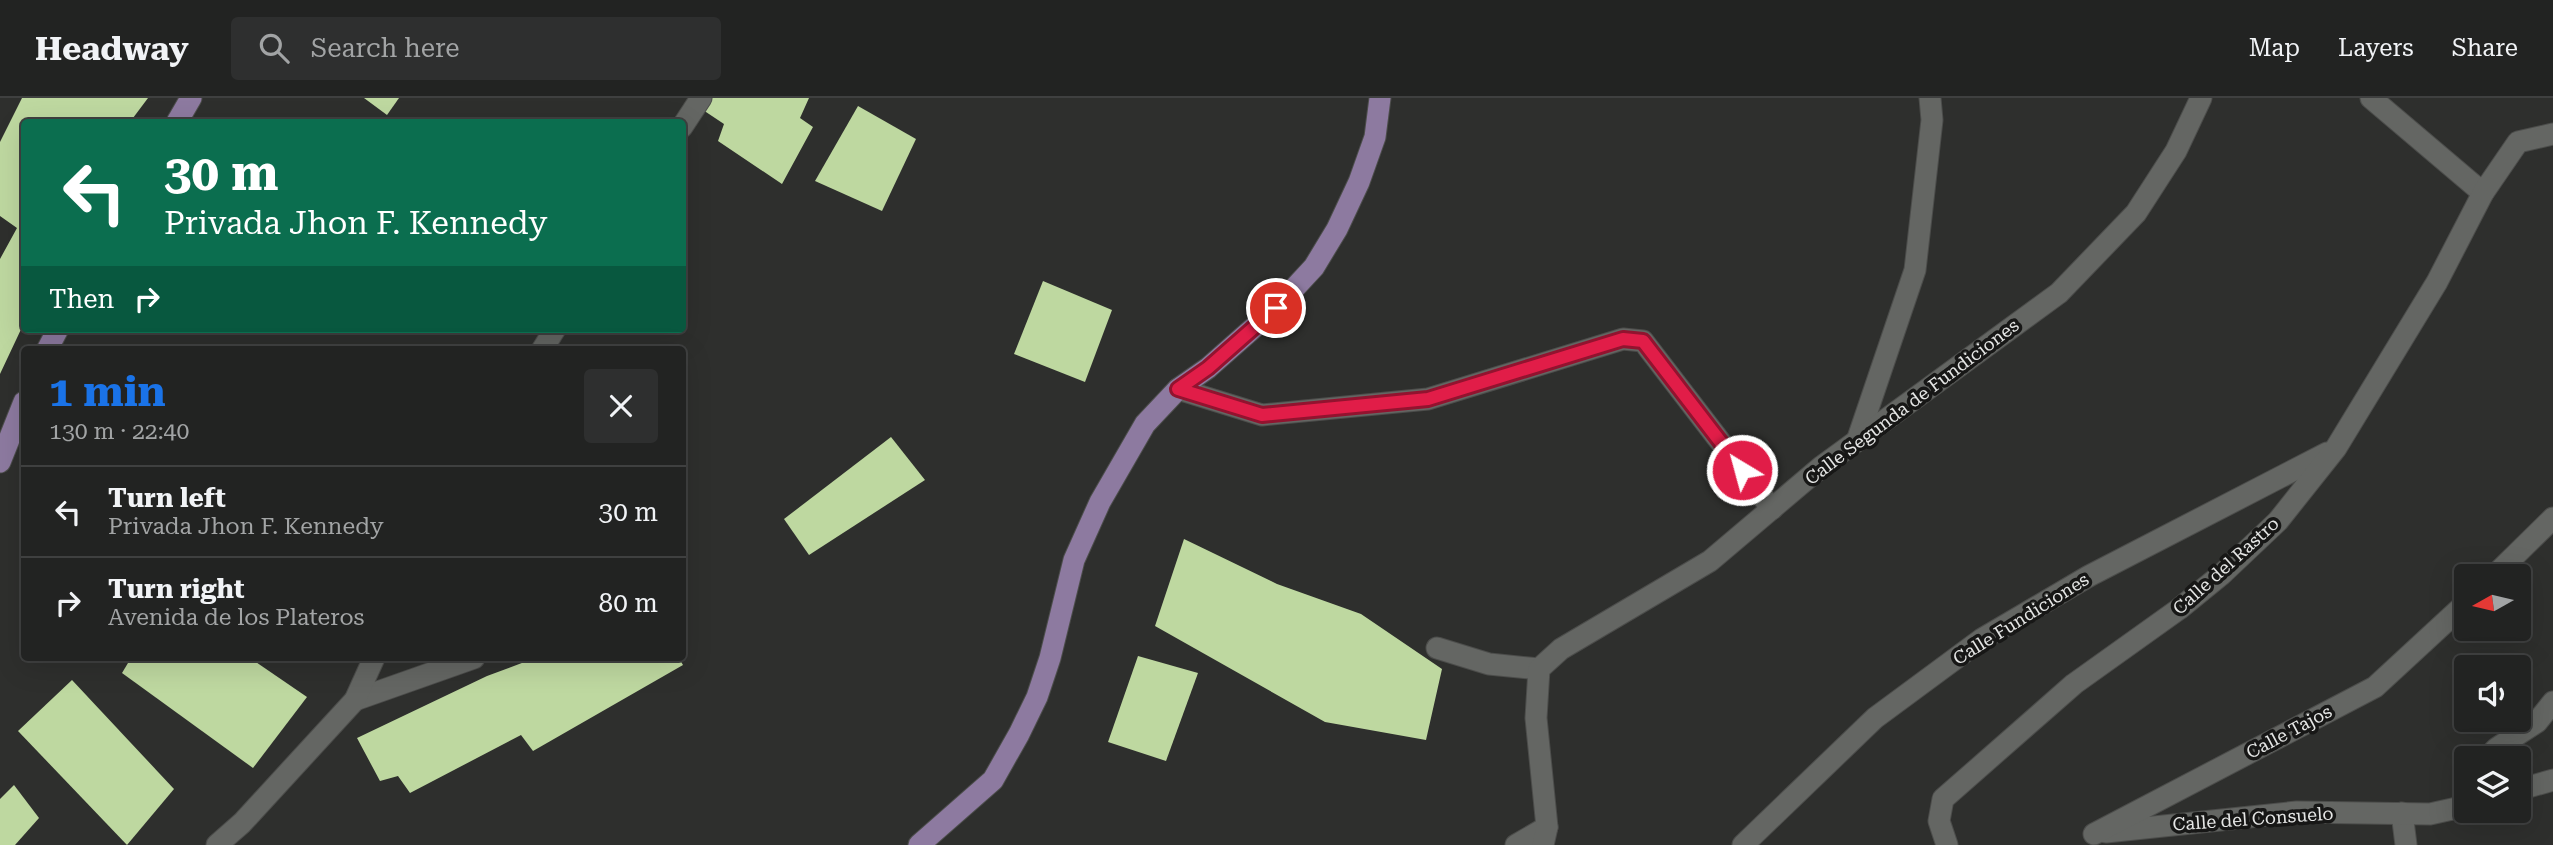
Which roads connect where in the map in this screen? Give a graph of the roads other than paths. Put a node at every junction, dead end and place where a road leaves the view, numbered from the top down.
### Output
1 (191, 98) edge
2 (701, 98) edge
3 (1380, 98) edge
4 (1930, 98) edge
5 (2201, 98) edge
6 (2371, 98) edge
7 (179, 119) edge
8 (686, 121) edge
9 (2553, 134) edge
10 (2483, 193) junction
11 (1178, 389) junction
12 (21, 410) edge
13 (1857, 441) junction
14 (2336, 448) junction
15 (0, 462) edge
16 (1772, 509) junction
17 (2553, 518) edge
18 (2506, 564) edge
19 (2454, 614) edge
20 (1437, 648) dead end
21 (373, 661) edge
22 (466, 661) edge
23 (1539, 670) junction
24 (355, 700) junction
25 (2553, 702) edge
26 (2500, 746) edge
27 (2553, 780) edge
28 (2531, 786) edge
29 (2454, 807) edge
30 (2402, 813) junction
31 (1545, 836) edge
32 (2091, 839) edge
33 (217, 845) edge
34 (919, 845) edge
35 (1516, 845) edge
36 (1743, 845) edge
37 (1947, 845) edge
38 (2406, 845) edge

1 - 7 main road
2 - 8 street
3 - 11 main road
4 - 13 street
5 - 13 street, Calle Segunda de Fundiciones
6 - 10 street
9 - 10 street, Calle del Rastro
10 - 14 street, Calle del Rastro
11 - 16 street
11 - 34 main road
12 - 15 main road
13 - 16 street, Calle Segunda de Fundiciones
14 - 36 street, Calle Fundiciones
14 - 37 street, Calle del Rastro
16 - 23 street, Calle Segunda de Fundiciones
17 - 18 street
19 - 32 street, Calle Tajos
20 - 23 street
21 - 24 street
22 - 24 street
23 - 31 street
24 - 33 street
25 - 26 street
27 - 28 street
29 - 30 street, Calle del Consuelo
30 - 32 street, Calle del Consuelo
30 - 38 street
31 - 35 street

